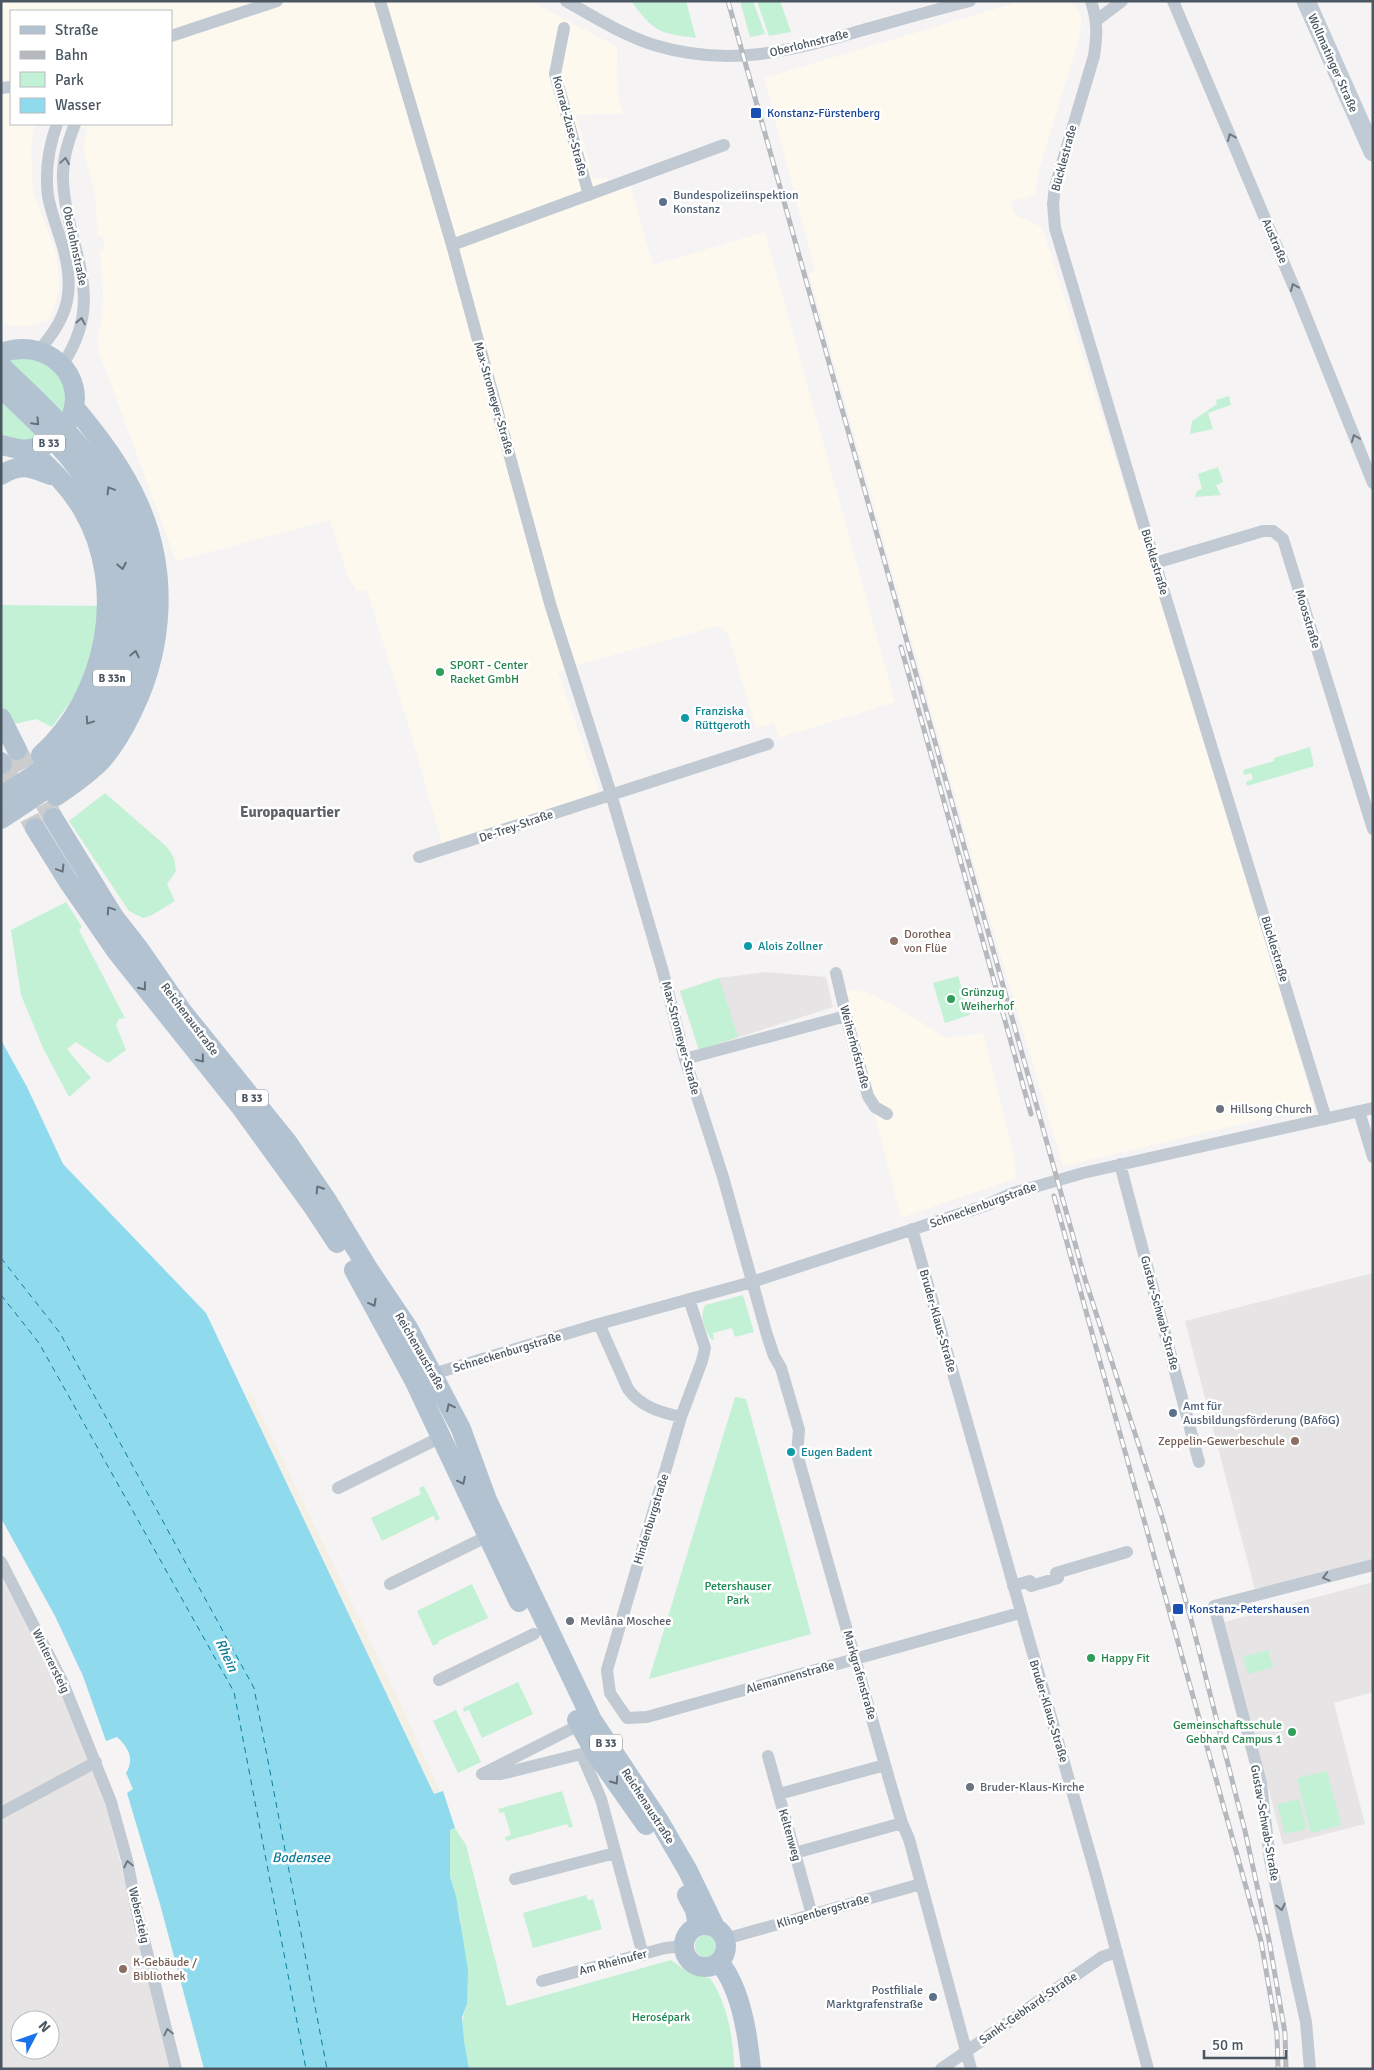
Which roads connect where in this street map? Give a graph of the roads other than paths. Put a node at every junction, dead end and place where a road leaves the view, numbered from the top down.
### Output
1 (276, 1) edge
2 (380, 1) edge
3 (566, 1) edge
4 (970, 1) edge
5 (1091, 1) edge
6 (1122, 1) edge
7 (1173, 1) edge
8 (1306, 1) edge
9 (1097, 20) junction
10 (564, 28) dead end
11 (172, 36) edge
12 (57, 125) edge
13 (75, 125) edge
14 (724, 145) dead end
15 (1373, 152) edge
16 (589, 194) junction
17 (452, 245) junction
18 (5, 347) edge
19 (39, 350) junction
20 (62, 365) junction
21 (1, 366) edge
22 (1, 388) edge
23 (74, 407) junction
24 (3, 450) edge
25 (30, 450) junction
26 (1, 475) edge
27 (60, 478) junction
28 (1373, 483) edge
29 (1155, 563) junction
30 (1, 718) edge
31 (768, 744) dead end
32 (6, 751) tunnel mouth
33 (611, 794) junction
34 (2, 796) edge
35 (1, 819) edge
36 (1373, 829) edge
37 (1, 832) edge
38 (419, 857) dead end
39 (836, 973) dead end
40 (846, 1016) junction
41 (685, 1059) junction
42 (1373, 1108) edge
43 (1359, 1111) junction
44 (887, 1114) dead end
45 (1326, 1119) junction
46 (1373, 1158) edge
47 (1120, 1164) junction
48 (912, 1230) junction
49 (752, 1282) junction
50 (689, 1299) junction
51 (600, 1324) junction
52 (434, 1374) junction
53 (414, 1380) junction
54 (681, 1417) junction
55 (441, 1437) junction
56 (466, 1440) junction
57 (1200, 1462) dead end
58 (338, 1488) dead end
59 (488, 1536) junction
60 (1128, 1552) dead end
61 (1, 1562) edge
62 (1373, 1565) edge
63 (390, 1584) dead end
64 (1013, 1586) junction
65 (1020, 1613) junction
66 (534, 1634) junction
67 (855, 1659) junction
68 (439, 1680) dead end
69 (647, 1717) joint
70 (579, 1725) junction
71 (544, 1743) junction
72 (588, 1753) junction
73 (768, 1756) dead end
74 (96, 1762) junction
75 (553, 1762) junction
76 (885, 1765) junction
77 (779, 1794) junction
78 (1, 1813) edge
79 (902, 1823) junction
80 (615, 1853) junction
81 (795, 1853) junction
82 (515, 1879) dead end
83 (921, 1884) junction
84 (812, 1915) junction
85 (713, 1931) junction
86 (684, 1946) junction
87 (1117, 1952) junction
88 (643, 1955) junction
89 (719, 1962) junction
90 (542, 1981) dead end
91 (967, 2050) junction
92 (176, 2069) edge
93 (751, 2069) edge
94 (940, 2069) edge
95 (972, 2069) edge
96 (1148, 2069) edge
97 (1310, 2069) edge

1 - 11 street
2 - 17 street, Max-Stromeyer-Straße
3 - 4 street, Oberlohnstraße
5 - 9 street, Bücklestraße
6 - 9 street
28 -> 7 street, Austraße
8 - 15 main road, Wollmatinger Straße
9 - 29 street, Bücklestraße
10 - 16 street, Konrad-Zuse-Straße
12 - 19 street, Oberlohnstraße
20 -> 13 street, Oberlohnstraße
14 - 16 street, Konrad-Zuse-Straße
16 - 17 street, Konrad-Zuse-Straße
17 - 33 street, Max-Stromeyer-Straße
18 - 19 main road
19 - 20 main road
20 - 23 main road
35 -> 21 main road, B 33n
22 -> 34 main road, B 33n
23 - 25 main road, B 33
23 - 37 main road, B 33n
24 - 25 main road, B 33
25 - 27 main road, B 33n
26 - 27 main road, B 33
27 - 34 main road, B 33n
29 - 36 street, Moosstraße
29 - 45 street, Bücklestraße
30 - 32 main road
31 - 33 street
33 - 38 street, De-Trey-Straße
33 - 41 street, Max-Stromeyer-Straße
39 - 40 street, Weiherhofstraße
40 - 41 street
40 - 44 street, Weiherhofstraße
41 - 49 street, Max-Stromeyer-Straße
42 - 43 street, Schneckenburgstraße
43 - 45 street, Schneckenburgstraße
43 - 46 street
45 - 47 street, Schneckenburgstraße
47 - 48 street, Schneckenburgstraße
47 - 57 street, Gustav-Schwab-Straße
48 - 49 street, Schneckenburgstraße
48 - 64 street, Bruder-Klaus-Straße
49 - 50 street, Schneckenburgstraße
49 - 67 street, Markgrafenstraße
50 - 51 street, Schneckenburgstraße
50 - 54 street, Hindenburgstraße
51 - 52 street, Schneckenburgstraße
51 - 54 street
52 - 53 street, Schneckenburgstraße
52 -> 53 main road, Reichenaustraße / B 33
56 -> 52 main road, Reichenaustraße / B 33
53 - 55 main road, Reichenaustraße / B 33
54 - 69 street, Hindenburgstraße
55 - 56 main road
55 - 58 street
55 -> 59 main road, Reichenaustraße / B 33
56 - 85 main road, Reichenaustraße / B 33
59 - 63 street
59 - 66 main road, Reichenaustraße / B 33
60 - 64 street
61 - 74 street, Winterersteig
62 -> 97 street, Gustav-Schwab-Straße
64 - 65 street, Bruder-Klaus-Straße
65 - 67 street, Alemannenstraße
65 - 87 street, Bruder-Klaus-Straße
66 - 68 street
66 - 70 main road, Reichenaustraße / B 33
67 - 69 street, Alemannenstraße
67 - 76 street, Markgrafenstraße
70 - 71 street
70 - 72 main road, Reichenaustraße / B 33
71 - 75 street
71 - 75 street
72 - 75 street
72 - 80 street
72 -> 85 main road, Reichenaustraße / B 33
73 - 77 street, Keltenweg
74 - 78 street
92 -> 74 street, Webersteig
76 - 77 street
76 - 79 street, Markgrafenstraße
77 - 81 street, Keltenweg
79 - 81 street
79 - 83 street, Markgrafenstraße
80 - 82 street
80 - 88 street
81 - 84 street, Keltenweg
83 - 84 street, Klingenbergstraße
83 - 91 street, Markgrafenstraße
84 - 85 street, Klingenbergstraße
85 - 86 main road
85 - 89 main road
86 - 88 street, Am Rheinufer
86 - 89 main road
87 - 91 street, Sankt-Gebhard-Straße
87 - 96 street, Bruder-Klaus-Straße
88 - 90 street, Am Rheinufer
89 - 93 main road
91 - 94 street, Sankt-Gebhard-Straße
91 - 95 street, Markgrafenstraße

